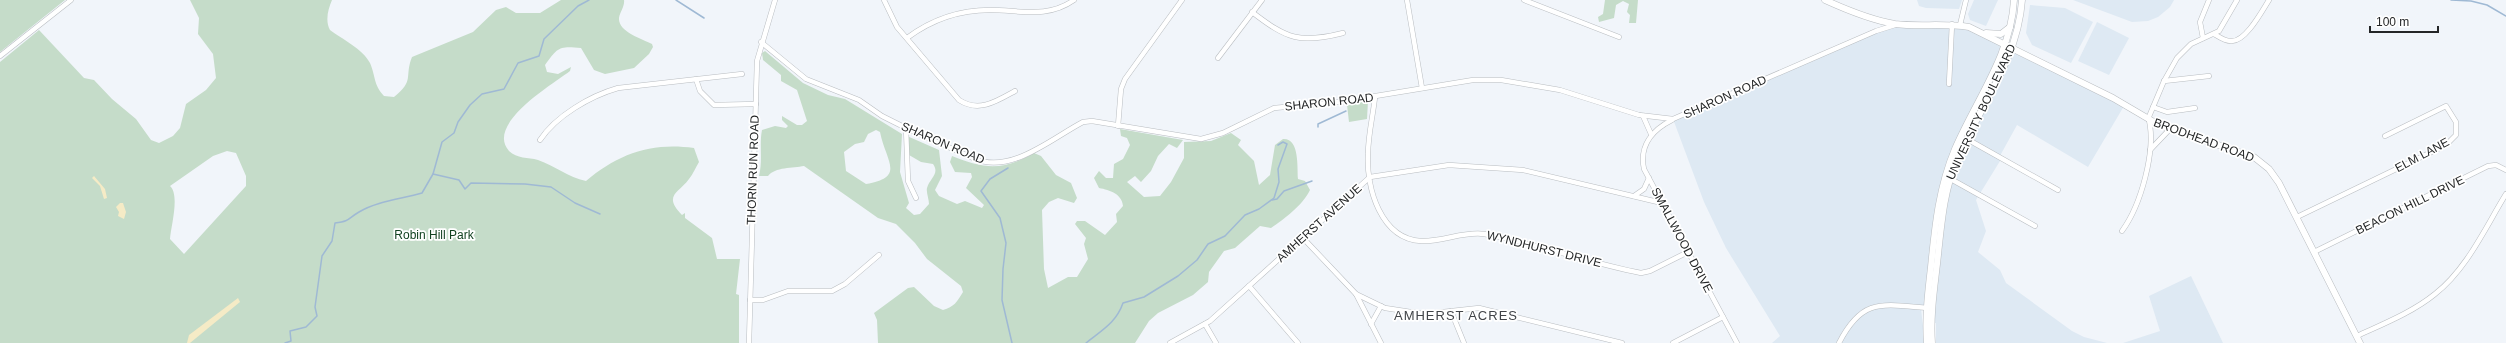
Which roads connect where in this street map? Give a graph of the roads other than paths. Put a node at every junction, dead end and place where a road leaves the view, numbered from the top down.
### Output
1 (71, 0) edge
2 (775, 0) edge
3 (884, 0) edge
4 (1074, 0) edge
5 (1182, 0) edge
6 (1262, 0) edge
7 (1407, 0) edge
8 (1524, 0) edge
9 (1825, 0) edge
10 (1966, 0) edge
11 (2014, 0) edge
12 (2022, 0) edge
13 (2209, 0) edge
14 (2237, 0) edge
15 (2269, 0) edge
16 (1252, 12) junction
17 (1896, 24) junction
18 (1952, 24) junction
19 (1960, 25) junction
20 (2011, 27) junction
21 (1343, 33) dead end
22 (1982, 33) junction
23 (2214, 34) junction
24 (1619, 37) dead end
25 (907, 38) junction
26 (2203, 38) junction
27 (761, 42) junction
28 (2006, 45) junction
29 (2012, 48) junction
30 (0, 56) edge
31 (1218, 58) dead end
32 (742, 74) dead end
33 (2209, 76) dead end
34 (696, 79) junction
35 (2164, 81) junction
36 (1949, 84) dead end
37 (1422, 88) junction
38 (1015, 91) dead end
39 (1375, 97) junction
40 (756, 104) junction
41 (2153, 107) junction
42 (2195, 108) dead end
43 (1643, 116) junction
44 (1673, 119) junction
45 (2149, 120) junction
46 (1118, 126) junction
47 (906, 128) junction
48 (2170, 130) junction
49 (1651, 134) junction
50 (2384, 136) dead end
51 (1967, 139) junction
52 (540, 140) dead end
53 (2150, 150) junction
54 (2506, 170) edge
55 (1370, 177) junction
56 (1649, 178) junction
57 (1947, 178) junction
58 (2058, 190) dead end
59 (2506, 194) edge
60 (1634, 196) junction
61 (916, 198) dead end
62 (1662, 203) junction
63 (2297, 217) junction
64 (2035, 226) dead end
65 (2122, 231) dead end
66 (1303, 238) junction
67 (1688, 252) junction
68 (2314, 252) junction
69 (879, 255) dead end
70 (1249, 286) junction
71 (1356, 294) junction
72 (750, 300) junction
73 (1381, 306) junction
74 (1927, 308) junction
75 (1451, 311) junction
76 (1723, 317) junction
77 (1205, 324) junction
78 (1371, 324) junction
79 (2356, 336) junction
80 (749, 343) edge
81 (1170, 343) edge
82 (1216, 343) edge
83 (1298, 343) edge
84 (1381, 343) edge
85 (1464, 343) edge
86 (1622, 343) edge
87 (1674, 343) edge
88 (1737, 343) edge
89 (1839, 343) edge
90 (1927, 343) edge
91 (1932, 343) edge
92 (2360, 343) edge

1 - 30 street
2 - 27 street, THORN RUN ROAD
3 - 25 street
4 - 25 street
5 - 46 street
6 - 16 street
7 - 37 street
8 - 24 street
9 - 17 main road
10 - 19 street
11 - 20 main road, UNIVERSITY BOULEVARD
12 - 29 main road, UNIVERSITY BOULEVARD
13 - 26 street
14 - 23 street
15 - 23 street
16 - 21 street
16 - 31 street
17 - 18 main road
17 - 44 street, SHARON ROAD
18 - 19 main road
18 - 36 street
19 - 22 main road
20 - 22 main road
20 - 28 main road, UNIVERSITY BOULEVARD
22 - 28 main road, BRODHEAD ROAD
23 - 26 street
25 - 38 street
26 - 35 street
27 - 40 street, THORN RUN ROAD
27 - 47 street, SHARON ROAD
28 - 29 main road, BRODHEAD ROAD
28 - 57 main road, UNIVERSITY BOULEVARD
29 - 45 main road, BRODHEAD ROAD
29 - 51 main road, UNIVERSITY BOULEVARD
32 - 34 street
33 - 35 street
34 - 40 street
34 - 52 street
35 - 41 street
37 - 39 street, SHARON ROAD
37 - 43 street, SHARON ROAD
39 - 46 street, SHARON ROAD
39 - 55 street, WYNDHURST DRIVE
40 - 72 street, THORN RUN ROAD
41 - 42 street
41 - 45 street
43 - 44 street, SHARON ROAD
43 - 49 street
44 - 49 street
45 - 48 main road, BRODHEAD ROAD
45 - 53 street
46 - 47 street, SHARON ROAD
47 - 61 street
48 - 53 street
48 - 63 main road, BRODHEAD ROAD
49 - 56 street, SMALLWOOD DRIVE
50 - 63 street, ELM LANE
51 - 57 main road, UNIVERSITY BOULEVARD
51 - 58 street
53 - 65 street
54 - 68 street, BEACON HILL DRIVE
55 - 60 street, AMHERST AVENUE
55 - 66 street, AMHERST AVENUE
55 - 67 street, WYNDHURST DRIVE
56 - 60 street
56 - 62 street, SMALLWOOD DRIVE
57 - 64 street
57 - 74 main road, UNIVERSITY BOULEVARD
57 - 91 main road, UNIVERSITY BOULEVARD
59 - 79 street
60 - 62 street, AMHERST AVENUE
62 - 67 street, SMALLWOOD DRIVE
63 - 68 main road, BRODHEAD ROAD
66 - 70 street, AMHERST AVENUE
66 - 71 street
67 - 76 street, SMALLWOOD DRIVE
68 - 79 main road, BRODHEAD ROAD
69 - 72 street
70 - 77 street, AMHERST AVENUE
70 - 83 street
71 - 73 street
71 - 78 street
72 - 80 street, THORN RUN ROAD
73 - 75 street
73 - 78 street
74 - 89 street
74 - 90 main road, UNIVERSITY BOULEVARD
75 - 85 street
75 - 86 street
76 - 87 street
76 - 88 street, SMALLWOOD DRIVE
77 - 81 street, AMHERST AVENUE
77 - 82 street
78 - 84 street
79 - 92 main road, BRODHEAD ROAD

